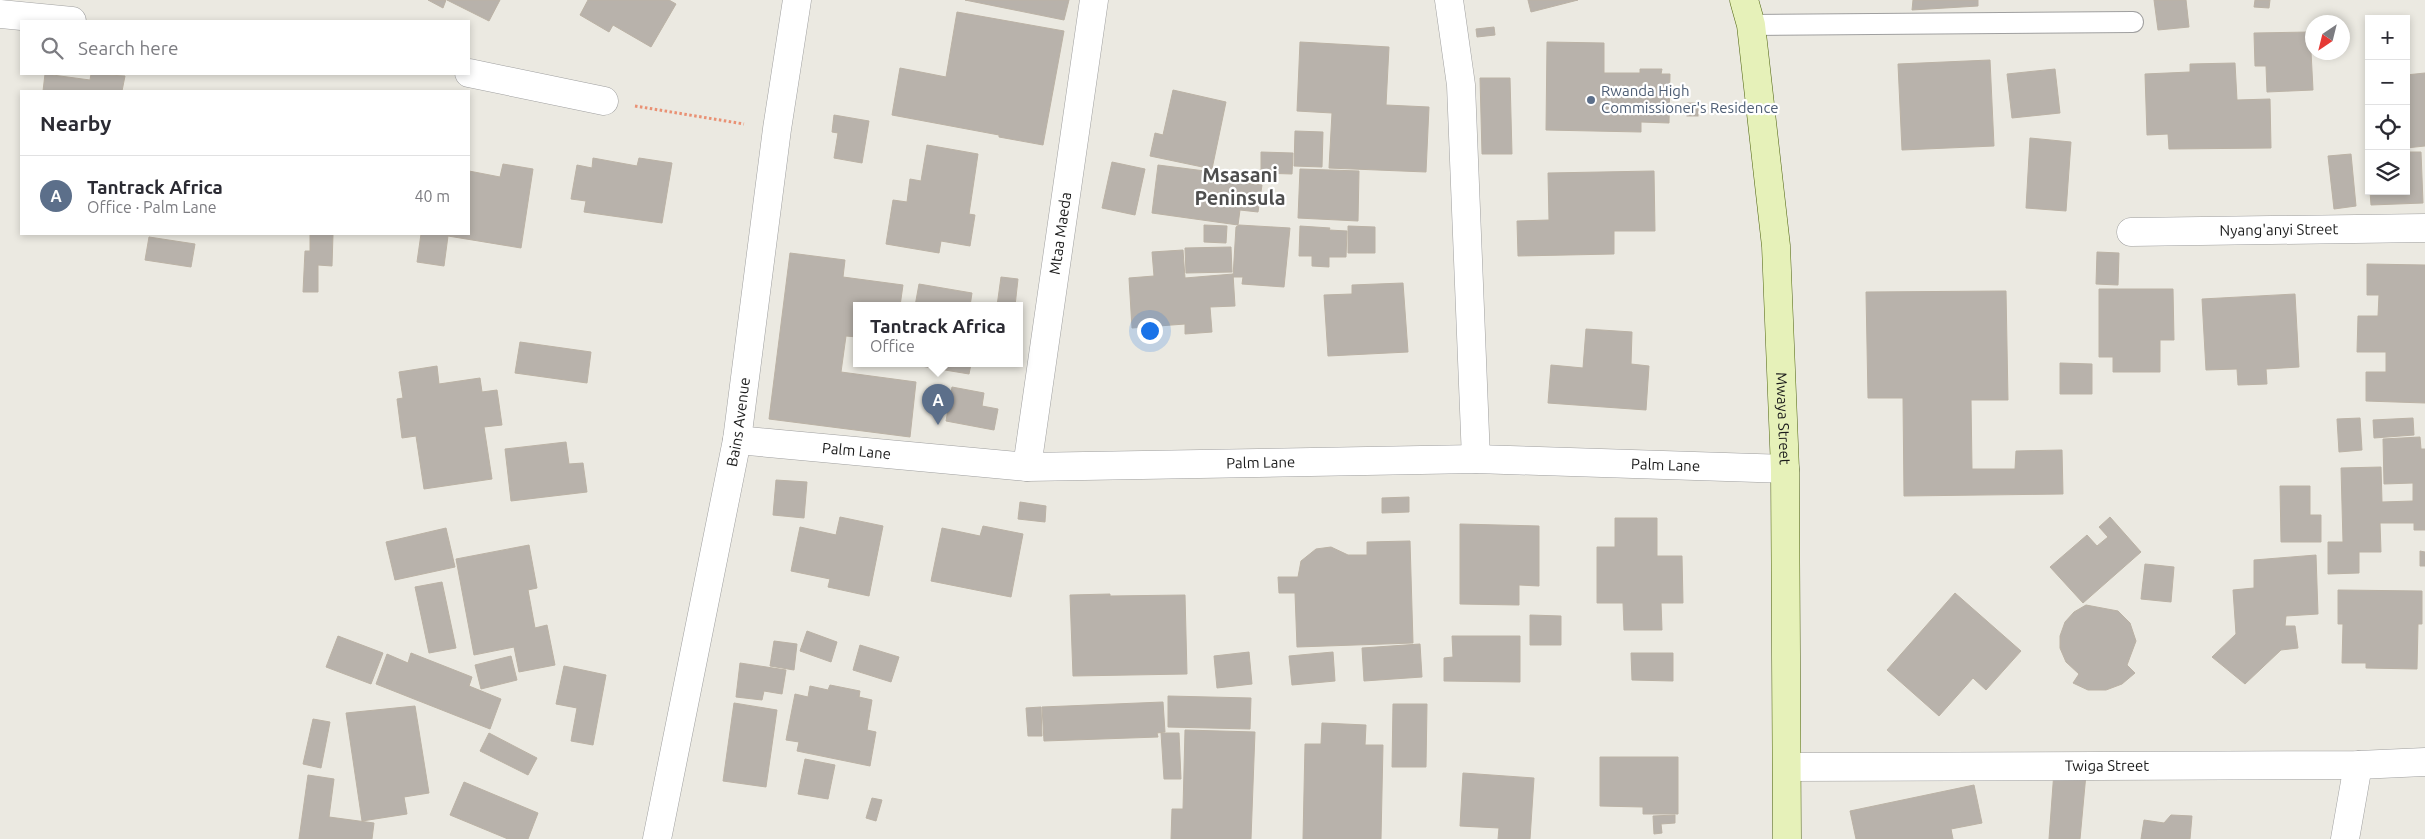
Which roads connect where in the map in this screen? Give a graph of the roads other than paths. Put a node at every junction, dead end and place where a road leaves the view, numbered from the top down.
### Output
1 (797, 0) edge
2 (1094, 0) edge
3 (1449, 0) edge
4 (1747, 13) edge
5 (0, 14) edge
6 (62, 20) edge
7 (2133, 22) dead end
8 (470, 74) edge
9 (604, 101) road end
10 (2425, 228) edge
11 (2131, 232) dead end
12 (737, 440) junction
13 (1476, 459) junction
14 (1027, 467) junction
15 (1785, 469) junction
16 (2425, 762) edge
17 (2358, 765) junction
18 (1788, 767) junction
19 (657, 839) edge
20 (1788, 839) edge
21 (2345, 839) edge

1 - 12 street, Bains Avenue
2 - 14 street, Mtaa Maeda
3 - 13 street
4 - 7 lane
4 - 15 street, Mwaya Street
5 - 6 street
8 - 9 street
10 - 11 street, Nyang'anyi Street
12 - 14 street, Palm Lane
12 - 19 street, Bains Avenue
13 - 14 street, Palm Lane
13 - 15 street, Palm Lane
15 - 18 street, Mwaya Street
16 - 17 street, Twiga Street
17 - 18 street, Twiga Street
17 - 21 street
18 - 20 street, Mwaya Street

